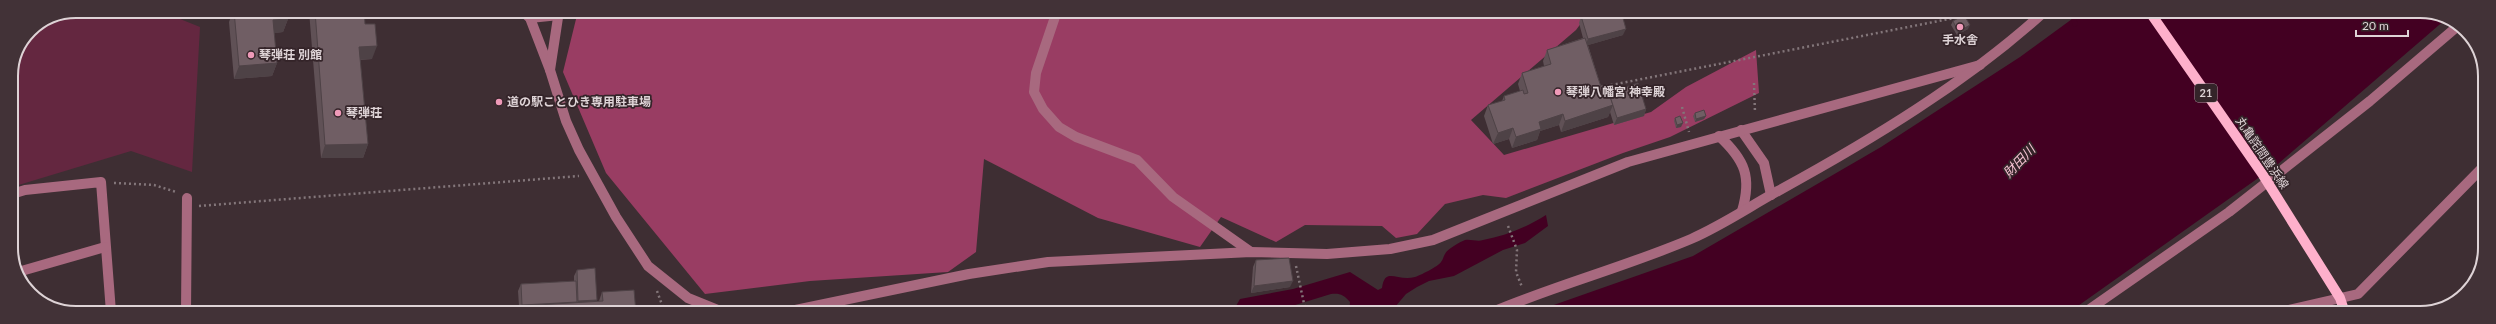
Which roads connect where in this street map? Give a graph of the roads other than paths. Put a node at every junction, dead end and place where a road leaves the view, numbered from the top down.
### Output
1 (528, 18) edge
2 (558, 18) edge
3 (1055, 18) edge
4 (2037, 18) edge
5 (2154, 18) edge
6 (2454, 29) edge
7 (1980, 65) junction
8 (550, 70) junction
9 (1741, 130) junction
10 (1719, 136) junction
11 (2478, 172) edge
12 (2265, 179) junction
13 (18, 192) edge
14 (1771, 195) junction
15 (187, 198) road end
16 (1742, 211) junction
17 (105, 246) junction
18 (1251, 252) junction
19 (22, 271) edge
20 (2340, 298) junction
21 (110, 306) edge
22 (186, 306) edge
23 (708, 306) edge
24 (815, 306) edge
25 (1508, 306) edge
26 (2094, 306) edge
27 (2306, 306) edge
28 (2343, 306) edge

1 - 8 street
2 - 8 street
3 - 18 street
4 - 7 street
5 - 12 main road, 丸亀詫間豊浜線 / 21
6 - 12 street
7 - 9 street
7 - 14 street
8 - 23 street
9 - 10 street
9 - 14 street
10 - 16 street
10 - 18 street
11 - 20 street
12 - 20 main road, 丸亀詫間豊浜線 / 21
12 - 26 street
13 - 17 street
14 - 16 street
15 - 22 street
16 - 25 street
17 - 19 street
17 - 21 street
18 - 24 street
20 - 27 street
20 - 28 main road, 丸亀詫間豊浜線 / 21

